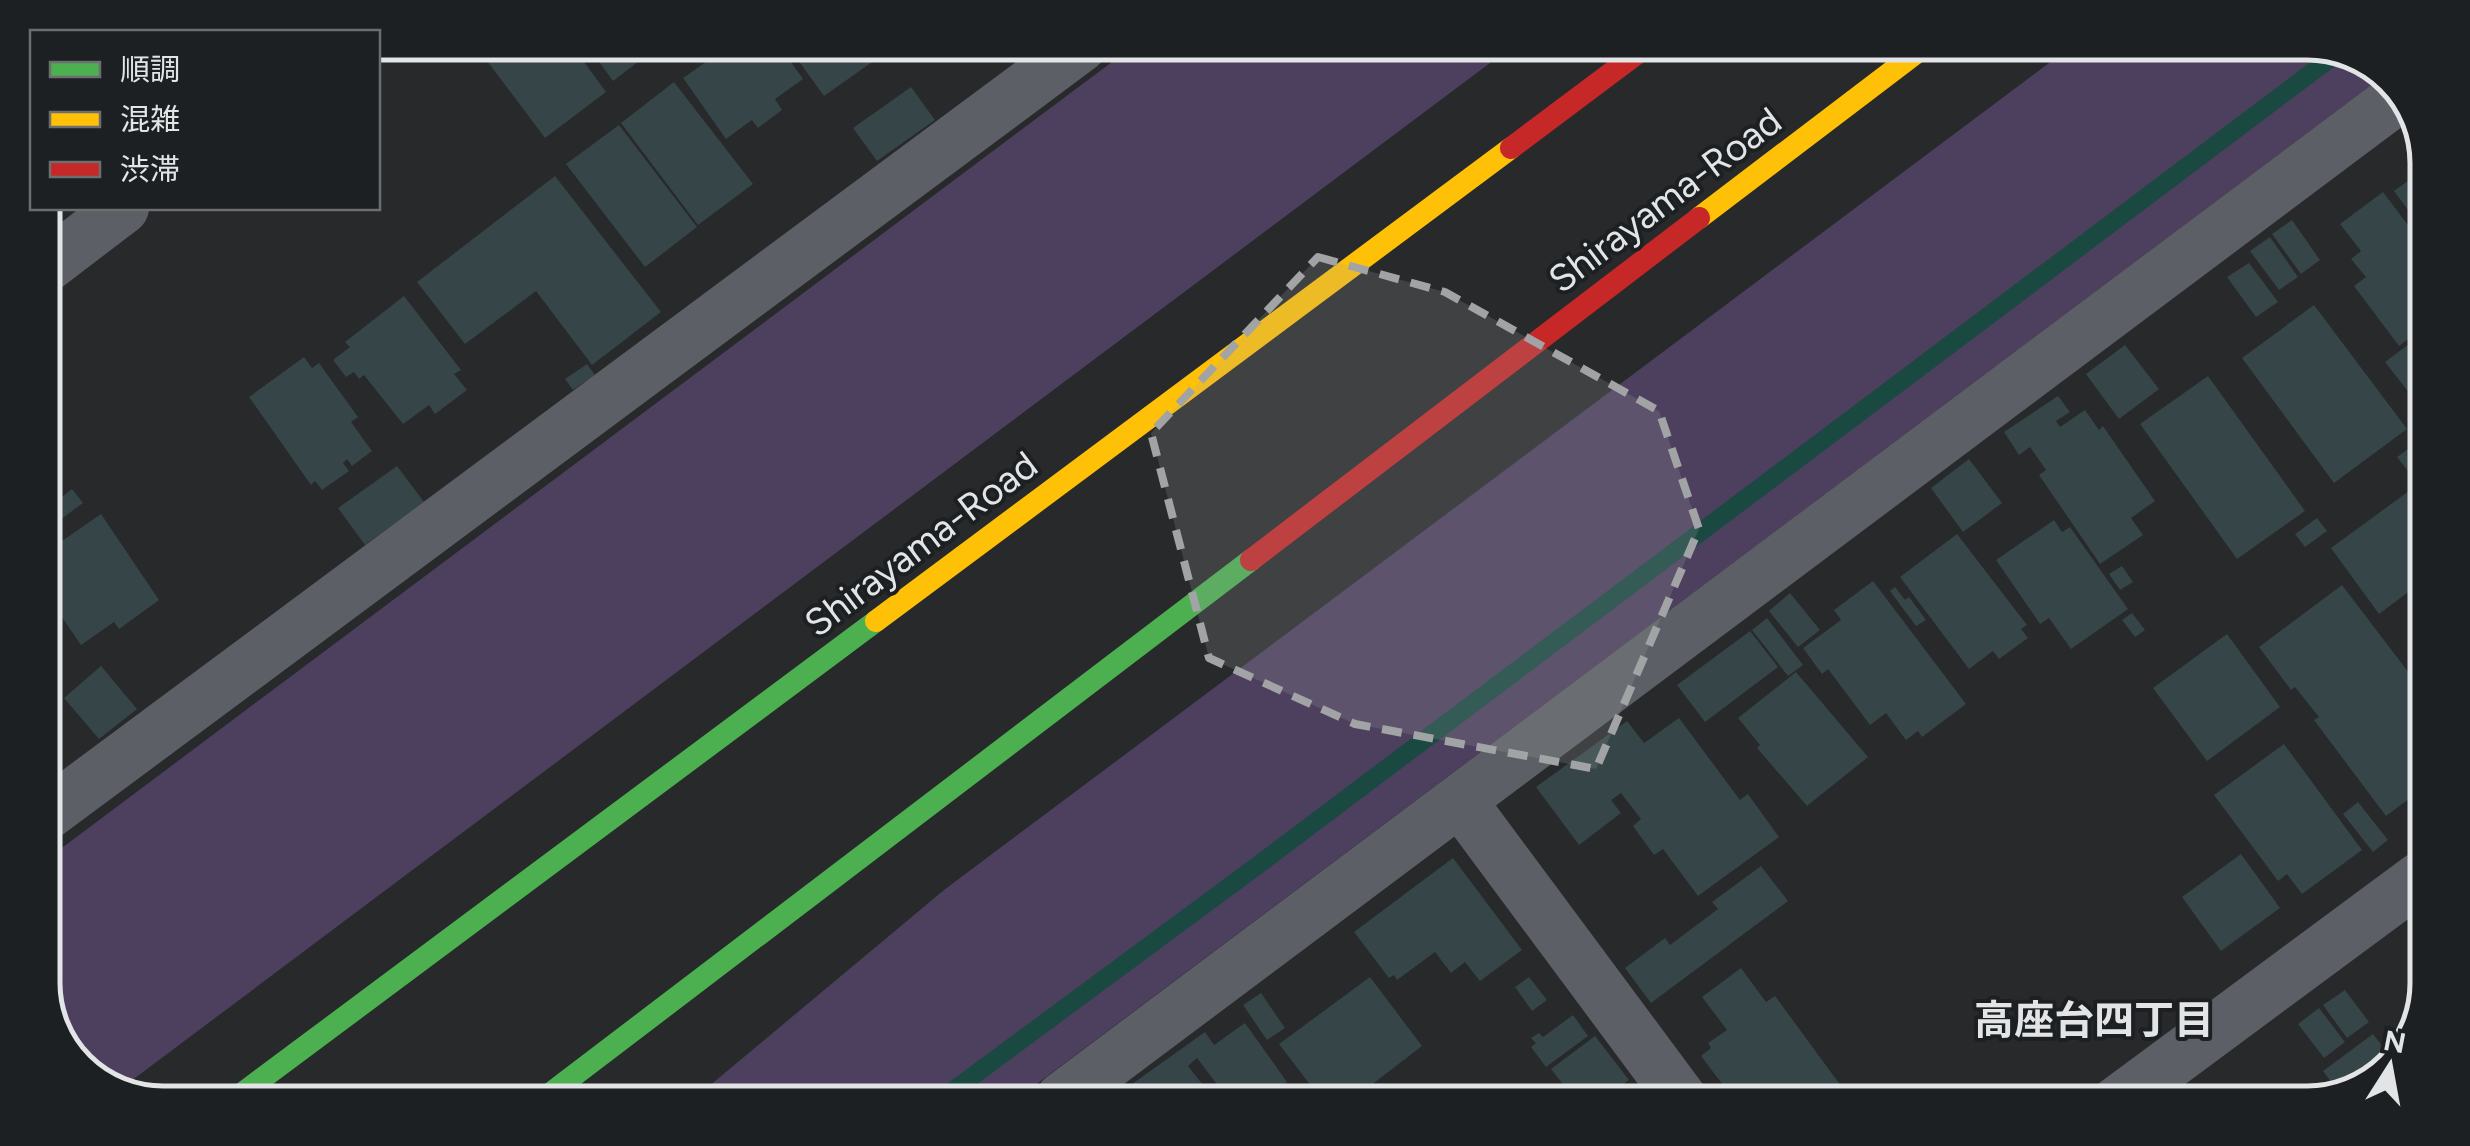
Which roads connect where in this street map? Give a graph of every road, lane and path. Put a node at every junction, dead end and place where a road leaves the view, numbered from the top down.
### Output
1 (1062, 60) edge
2 (1628, 60) edge
3 (1907, 60) edge
4 (2391, 103) edge
5 (120, 210) edge
6 (60, 256) edge
7 (60, 786) edge
8 (1461, 802) junction
9 (2410, 885) edge
10 (252, 1086) edge
11 (560, 1086) edge
12 (1078, 1086) edge
13 (1672, 1086) edge
14 (2139, 1086) edge

1 - 7 street
2 - 10 street, Shirayama-Road
3 - 11 street, Shirayama-Road
4 - 8 street
5 - 6 street
8 - 12 street
8 - 13 street
9 - 14 street

